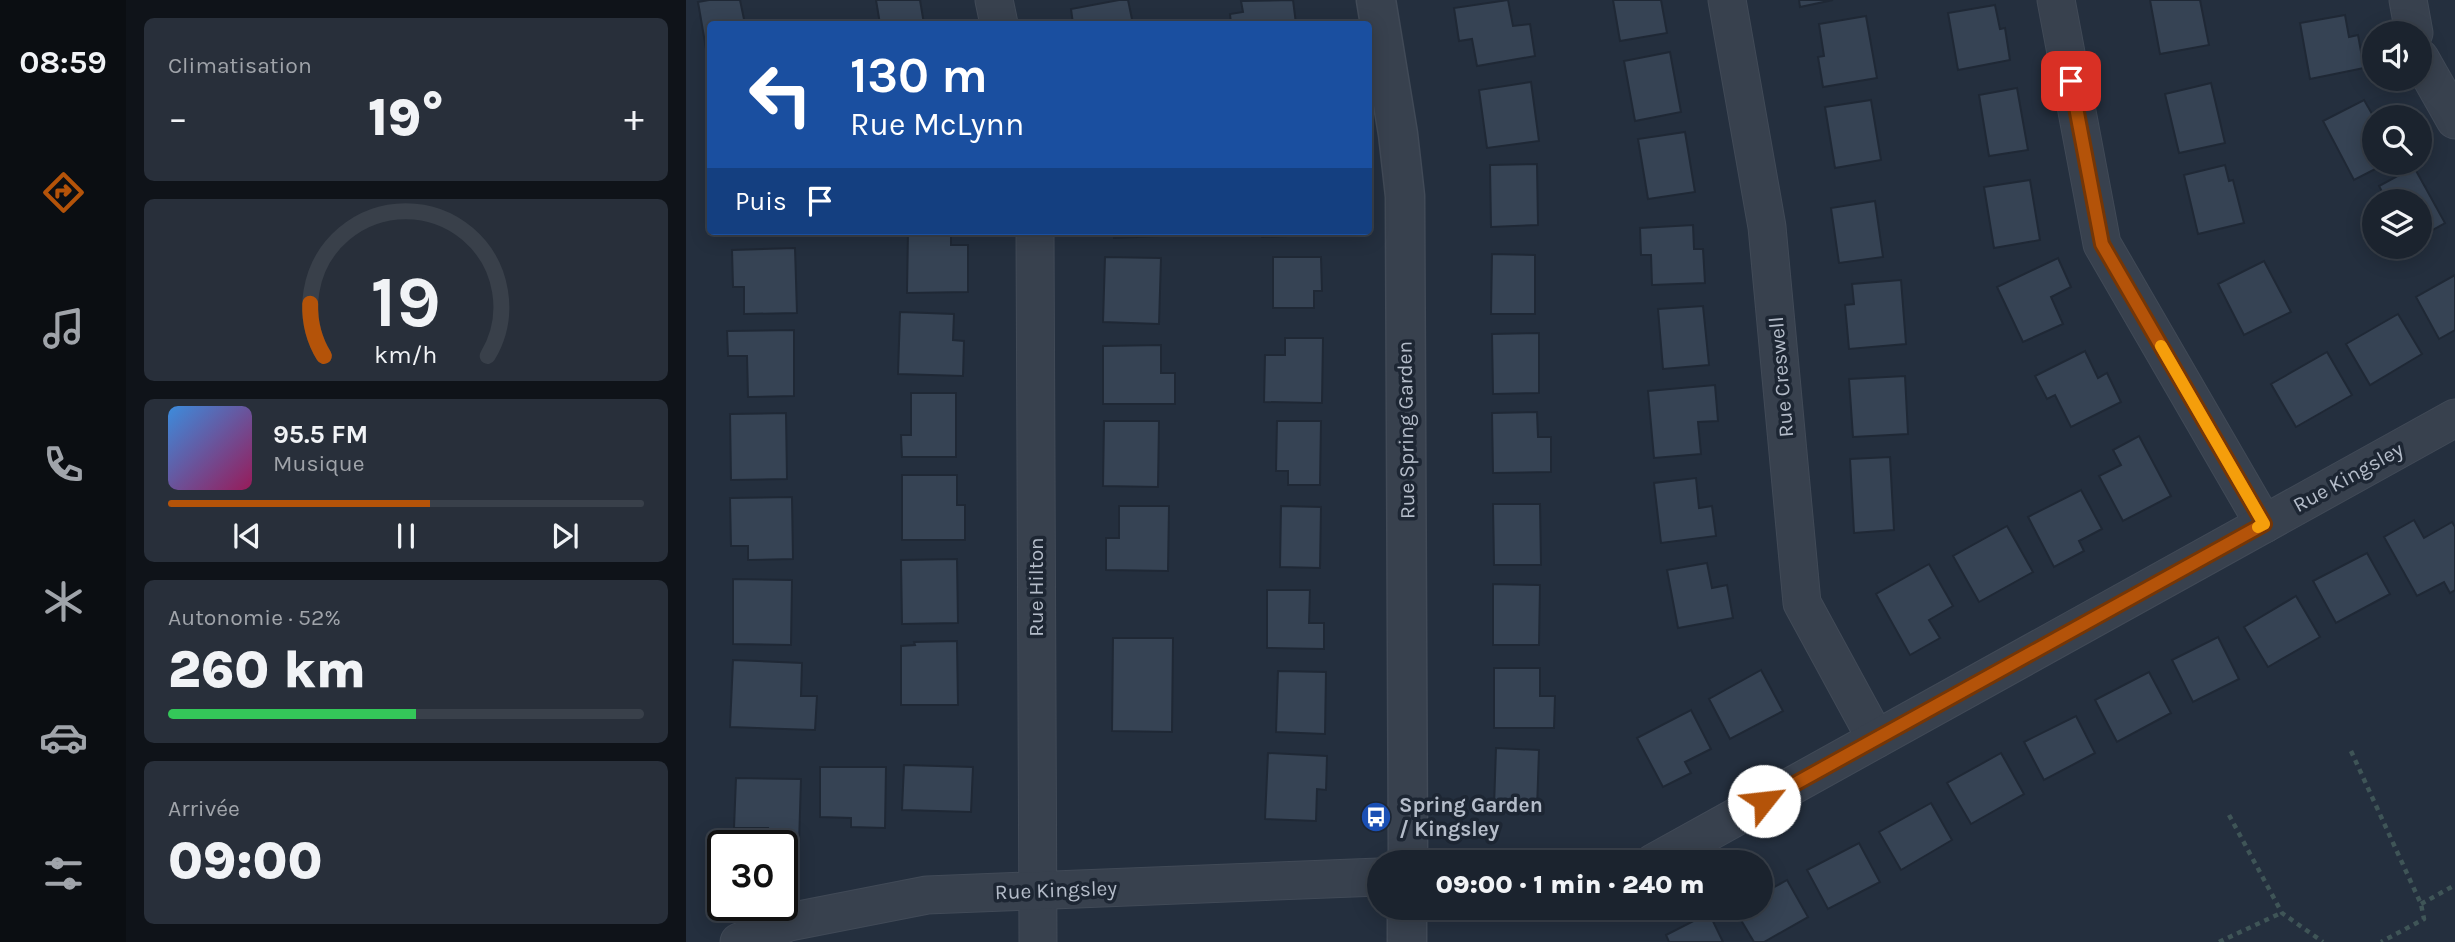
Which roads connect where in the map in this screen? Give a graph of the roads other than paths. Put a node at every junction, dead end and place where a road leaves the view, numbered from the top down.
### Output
1 (994, 0) edge
2 (1376, 0) edge
3 (1727, 0) edge
4 (2056, 0) edge
5 (2408, 0) edge
6 (998, 21) edge
7 (2412, 21) edge
8 (2432, 79) edge
9 (2455, 120) edge
10 (1035, 235) edge
11 (2455, 418) edge
12 (2264, 524) junction
13 (1876, 740) junction
14 (1408, 850) edge
15 (1677, 850) edge
16 (1367, 877) edge
17 (1037, 891) junction
18 (1408, 920) edge
19 (739, 942) edge
20 (1038, 942) edge
21 (1407, 942) edge

1 - 6 street
2 - 14 street, Rue Spring Garden
3 - 13 street, Rue Creswell
4 - 12 street
5 - 7 street
8 - 9 street
10 - 17 street, Rue Hilton
11 - 12 street, Rue Kingsley
12 - 13 street, Rue Kingsley
13 - 15 street, Rue Kingsley
16 - 17 street, Rue Kingsley
17 - 19 street, Rue Kingsley
17 - 20 street, Rue Hilton
18 - 21 street

